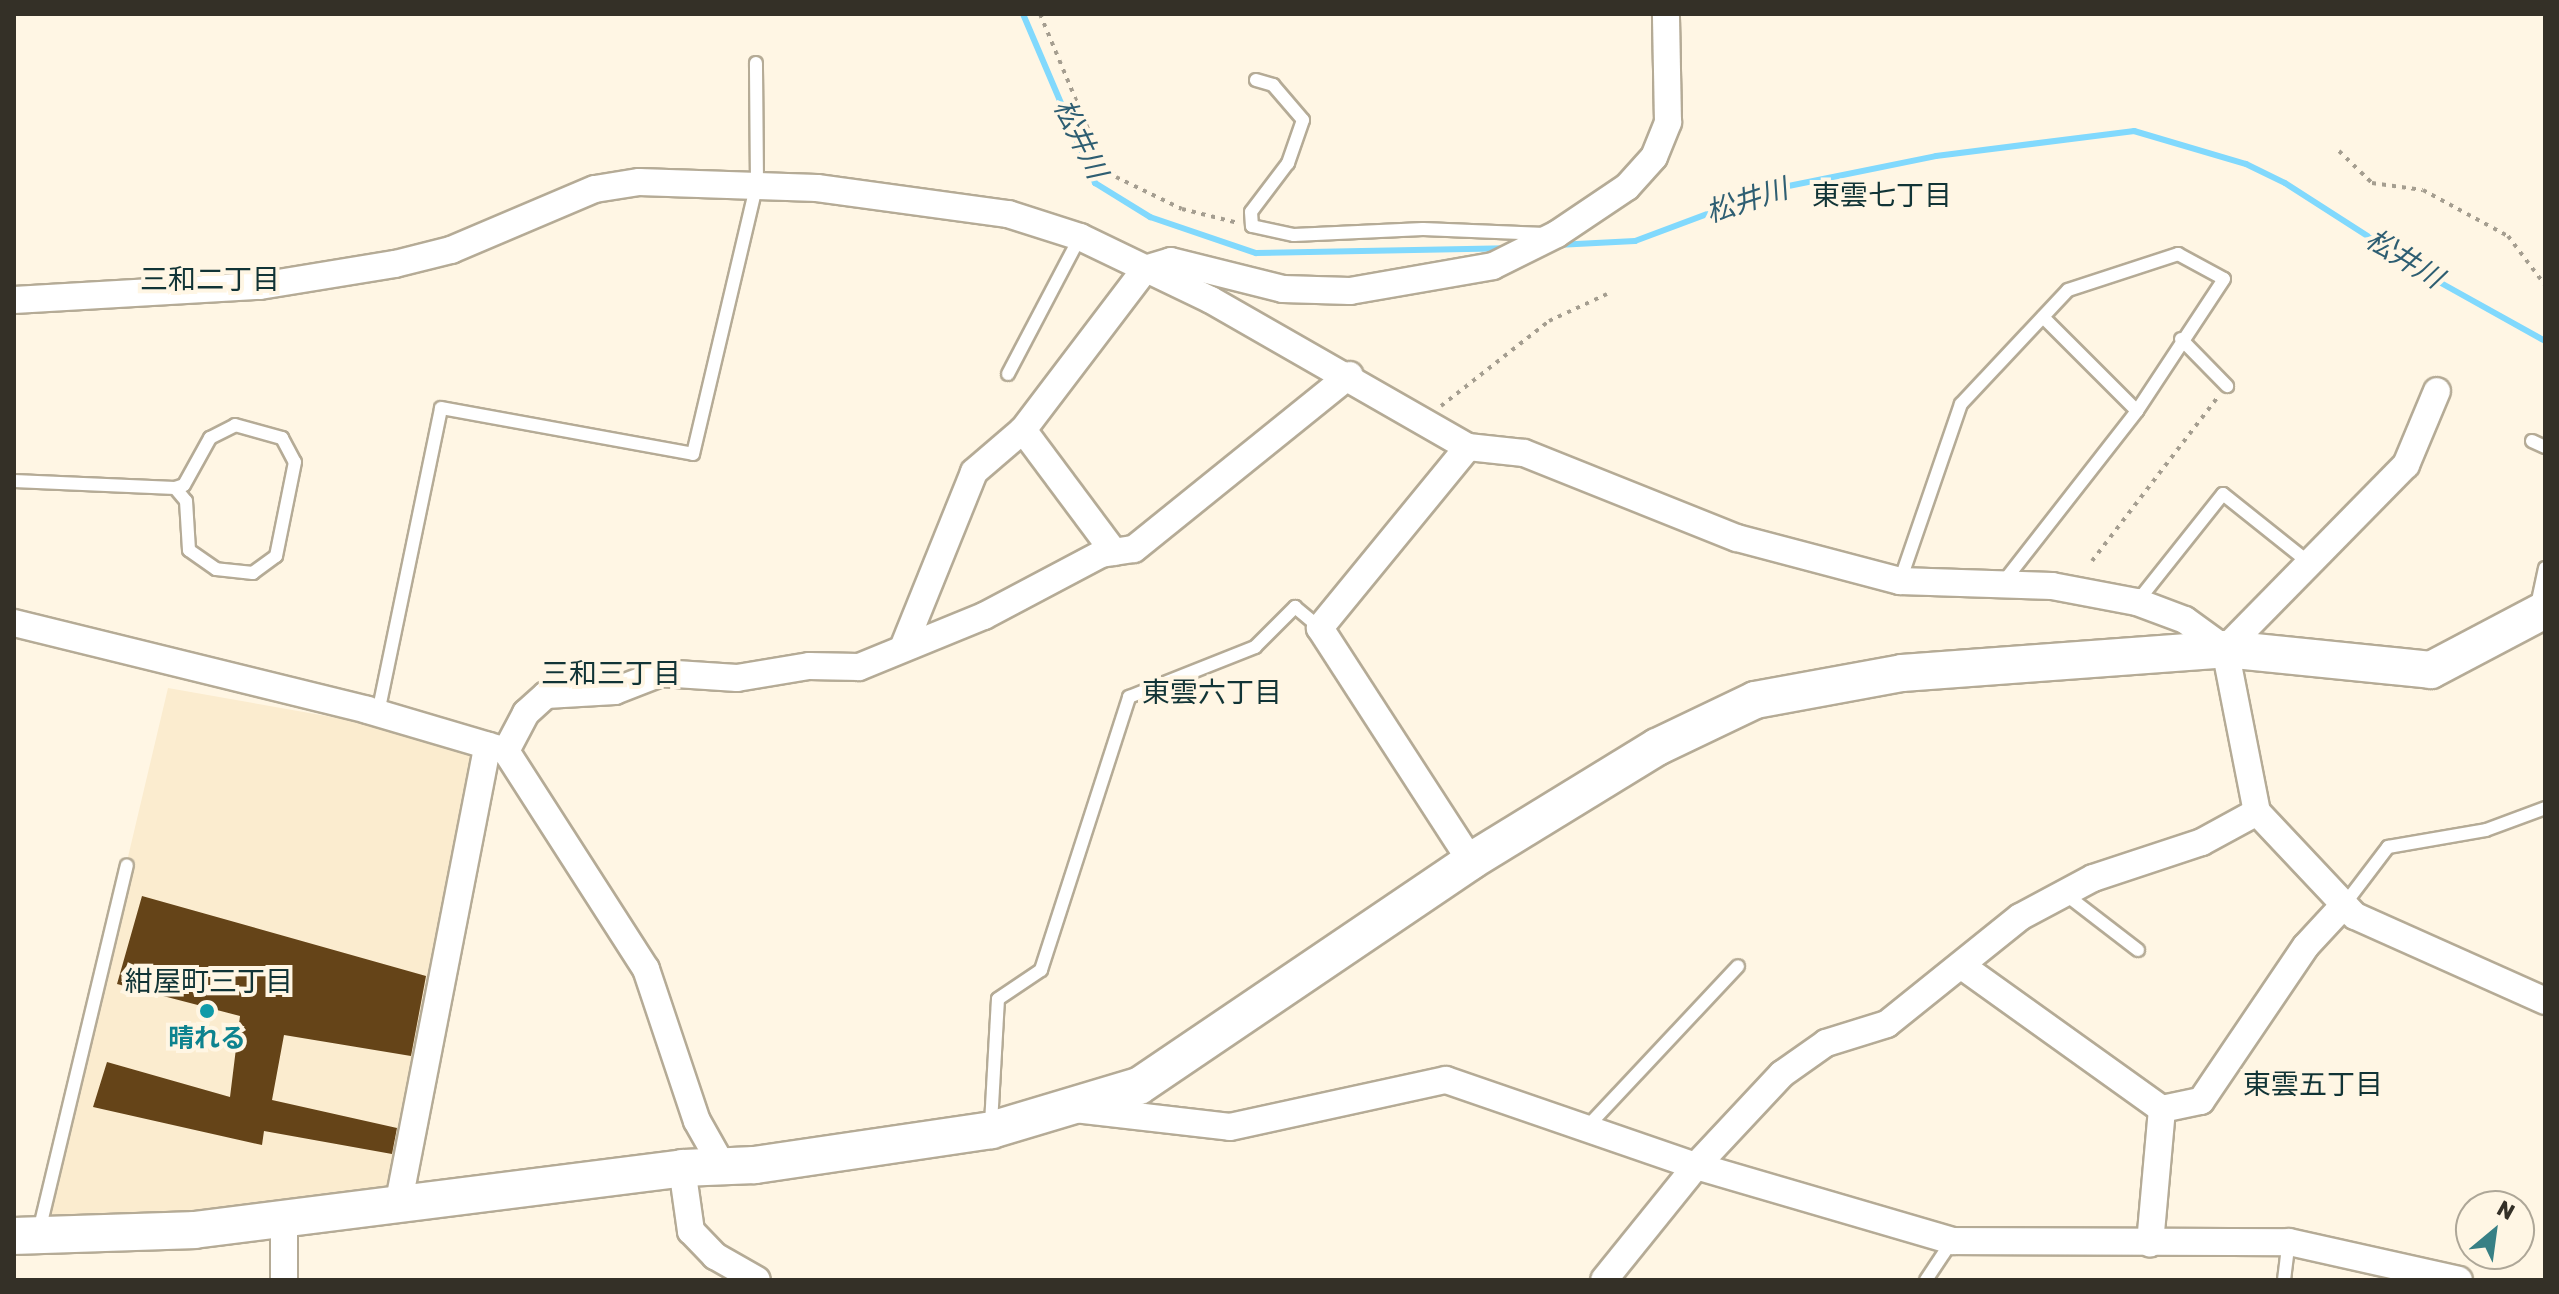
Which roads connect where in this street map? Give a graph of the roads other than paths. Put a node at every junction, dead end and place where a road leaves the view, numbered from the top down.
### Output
1 (1666, 14) edge
2 (756, 63) dead end
3 (1256, 80) dead end
4 (757, 183) junction
5 (1557, 234) junction
6 (1080, 237) junction
7 (1145, 269) junction
8 (14, 300) edge
9 (2043, 317) junction
10 (2181, 339) junction
11 (1008, 374) dead end
12 (1350, 375) junction
13 (2227, 386) road end
14 (2437, 391) dead end
15 (2137, 411) junction
16 (1023, 430) junction
17 (2532, 441) dead end
18 (1468, 447) junction
19 (2545, 447) edge
20 (14, 481) edge
21 (175, 488) junction
22 (1114, 552) junction
23 (2307, 561) junction
24 (2545, 568) edge
25 (1900, 581) junction
26 (2000, 586) junction
27 (2137, 602) junction
28 (2540, 612) edge
29 (14, 623) edge
30 (1320, 628) junction
31 (905, 643) junction
32 (2225, 649) junction
33 (378, 713) junction
34 (497, 748) junction
35 (2545, 808) edge
36 (2257, 812) junction
37 (1471, 861) junction
38 (127, 865) dead end
39 (2065, 894) junction
40 (2344, 905) junction
41 (2138, 950) dead end
42 (1738, 966) dead end
43 (1962, 966) junction
44 (2545, 1001) edge
45 (1072, 1109) junction
46 (2162, 1109) junction
47 (1588, 1126) junction
48 (991, 1130) junction
49 (1696, 1166) junction
50 (723, 1167) junction
51 (682, 1168) junction
52 (398, 1206) junction
53 (284, 1220) junction
54 (26, 1236) edge
55 (1952, 1241) junction
56 (2289, 1242) junction
57 (2150, 1243) junction
58 (2381, 1270) edge
59 (284, 1280) edge
60 (757, 1280) edge
61 (1604, 1280) edge
62 (1926, 1280) edge
63 (2284, 1280) edge
64 (2459, 1280) edge

1 - 5 street
2 - 4 lane
3 - 5 lane
4 - 6 street
4 - 8 street
4 - 33 lane
5 - 7 street
6 - 7 street
6 - 11 lane
7 - 12 street
7 - 16 street
9 - 10 lane
9 - 15 lane
9 - 25 lane
10 - 13 lane
10 - 15 lane
12 - 18 street
12 - 22 street
14 - 23 street
15 - 26 lane
16 - 22 street
16 - 31 street
17 - 19 lane
18 - 25 street
18 - 30 street
20 - 21 lane
21 - 21 lane
22 - 31 street
23 - 27 lane
23 - 32 street
24 - 28 lane
25 - 26 street
26 - 27 street
27 - 32 street
28 - 32 street
29 - 33 street
30 - 37 street
30 - 48 lane
31 - 34 street
32 - 36 street
32 - 37 street
33 - 34 street
34 - 50 street
34 - 52 street
35 - 40 lane
36 - 39 street
36 - 40 street
37 - 45 street
38 - 54 lane
39 - 41 lane
39 - 43 street
40 - 44 street
40 - 46 street
42 - 47 lane
43 - 46 street
43 - 49 street
45 - 47 street
45 - 48 street
46 - 57 street
47 - 49 street
48 - 50 street
49 - 55 street
49 - 61 street
50 - 51 street
51 - 52 street
51 - 60 street
52 - 53 street
53 - 54 street
53 - 59 street
55 - 57 street
55 - 62 lane
56 - 57 street
56 - 58 street
56 - 63 lane
58 - 64 street

